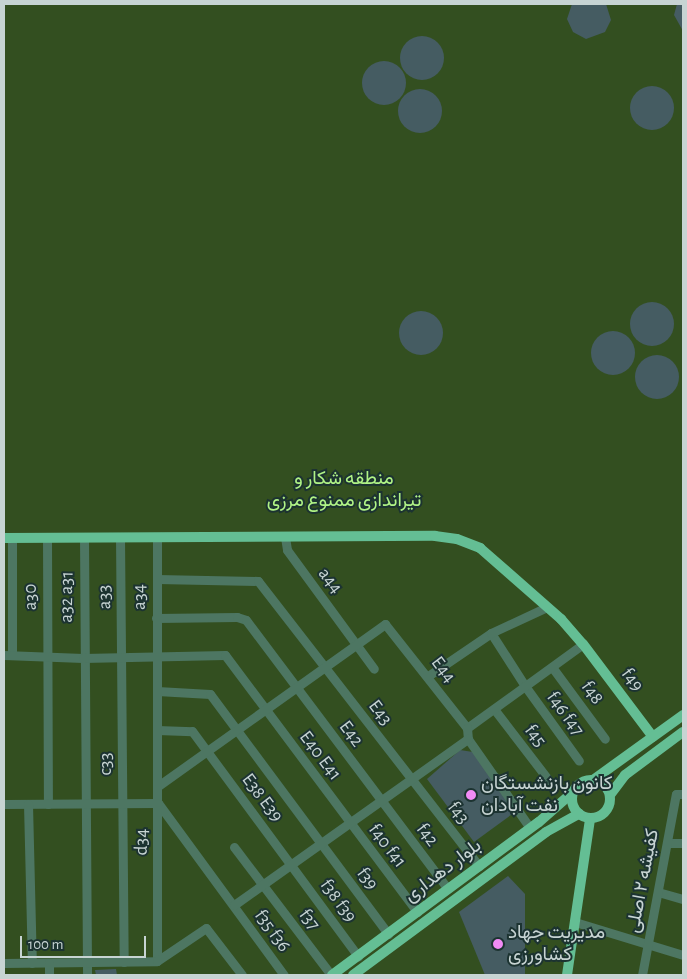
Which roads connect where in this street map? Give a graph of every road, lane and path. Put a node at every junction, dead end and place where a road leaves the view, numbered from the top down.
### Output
1 (47, 537) junction
2 (84, 537) junction
3 (120, 537) junction
4 (157, 537) junction
5 (285, 537) junction
6 (8, 538) edge
7 (157, 579) junction
8 (547, 607) junction
9 (156, 618) junction
10 (491, 633) junction
11 (356, 642) junction
12 (584, 644) junction
13 (8, 655) edge
14 (156, 656) junction
15 (48, 657) junction
16 (122, 657) junction
17 (83, 658) junction
18 (324, 665) junction
19 (552, 666) junction
20 (374, 669) dead end
21 (428, 676) junction
22 (295, 686) junction
23 (525, 686) junction
24 (157, 691) junction
25 (264, 709) junction
26 (494, 709) junction
27 (683, 715) edge
28 (122, 724) joint
29 (467, 728) junction
30 (236, 729) junction
31 (157, 730) junction
32 (683, 732) edge
33 (653, 737) junction
34 (468, 739) junction
35 (605, 739) dead end
36 (207, 751) junction
37 (579, 761) dead end
38 (411, 780) junction
39 (593, 780) junction
40 (550, 782) dead end
41 (158, 786) junction
42 (573, 792) junction
43 (680, 794) edge
44 (610, 795) junction
45 (381, 801) junction
46 (158, 803) junction
47 (4, 804) edge
48 (28, 804) junction
49 (48, 804) junction
50 (123, 805) junction
51 (85, 806) junction
52 (579, 814) junction
53 (590, 819) junction
54 (349, 823) junction
55 (530, 828) junction
56 (321, 843) junction
57 (667, 843) junction
58 (683, 843) edge
59 (234, 847) dead end
60 (291, 864) junction
61 (479, 866) junction
62 (262, 885) junction
63 (448, 889) junction
64 (658, 892) junction
65 (683, 899) edge
66 (234, 905) junction
67 (417, 912) junction
68 (574, 922) junction
69 (388, 934) junction
70 (647, 945) junction
71 (683, 955) edge
72 (358, 956) junction
73 (156, 961) junction
74 (87, 962) junction
75 (124, 962) junction
76 (4, 963) edge
77 (32, 963) junction
78 (50, 963) junction
79 (570, 974) edge
80 (50, 975) edge
81 (87, 975) edge
82 (242, 975) edge
83 (284, 975) edge
84 (331, 975) edge
85 (353, 975) edge
86 (642, 975) edge

1 - 2 main road, f49
1 - 6 main road, f49
1 - 15 street, a30
2 - 3 main road, f49
2 - 17 street, a32 a31
3 - 4 main road, f49
3 - 16 street, a33
4 - 5 main road, f49
4 - 7 street, a34
5 - 8 main road, f49
5 - 11 street, a44
6 - 13 street
7 - 9 street, a34
7 - 18 street, E43
8 - 10 street
8 - 12 main road, f49
9 - 14 street, a34
9 - 22 street, E42
10 - 21 street
10 - 23 street, f46 f47
11 - 18 street
11 - 20 street, a44
11 - 21 street, E44
12 - 19 street
12 - 33 main road, f49
13 - 15 street
14 - 16 street
14 - 24 street, a34
14 - 25 street, E40 E41
15 - 17 street
15 - 49 street, a30
16 - 17 street
16 - 28 street, a33
17 - 51 street, a32 a31
18 - 22 street
18 - 38 street, E43
19 - 23 street
19 - 35 street, f48
21 - 29 street, E44
22 - 25 street
22 - 45 street, E42
23 - 26 street
23 - 37 street, f46 f47
24 - 30 street, f39
24 - 31 street, a34
25 - 30 street
25 - 54 street, E40 E41
26 - 29 street
26 - 40 street, f45
27 - 33 main road
28 - 50 street, c33
29 - 34 street
30 - 36 street
30 - 56 street, f39
31 - 36 street, E38 E39
31 - 41 street, d34
32 - 44 main road
33 - 39 main road
34 - 38 street
34 - 55 street
36 - 41 street
36 - 60 street, E38 E39
38 - 45 street
38 - 61 street, f43
39 - 42 main road
39 - 44 main road
41 - 46 street, d34
42 - 52 main road
42 - 55 main road, بلوار دهداری
43 - 57 street, کفیشه ۲ اصلی
44 - 53 main road
45 - 54 street
45 - 63 street, f42
46 - 50 street
46 - 66 street, f35 f36
46 - 73 street, d34
47 - 48 street
48 - 49 street
48 - 77 street
49 - 51 street
50 - 51 street
50 - 75 street, c33
51 - 74 street, a32 a31
52 - 53 main road
52 - 85 main road, بلوار دهداری
53 - 68 main road
54 - 56 street
54 - 67 street, f40 f41
55 - 61 main road, بلوار دهداری
56 - 60 street
56 - 69 street, f39
57 - 58 street
57 - 64 street, کفیشه ۲ اصلی
59 - 62 street, f37
60 - 62 street
60 - 72 street, f38 f39
61 - 63 main road, بلوار دهداری
62 - 66 street
62 - 84 street, f37
63 - 67 main road, بلوار دهداری
64 - 65 street
64 - 70 street, کفیشه ۲ اصلی
66 - 83 street, f35 f36
67 - 69 main road, بلوار دهداری
68 - 70 street
68 - 79 main road
69 - 72 main road, بلوار دهداری
70 - 71 street
70 - 86 street, کفیشه ۲ اصلی
72 - 84 main road, بلوار دهداری
73 - 75 street
73 - 82 street
74 - 75 street
74 - 78 street
74 - 81 street, a32 a31
76 - 77 street
77 - 78 street
78 - 80 street

